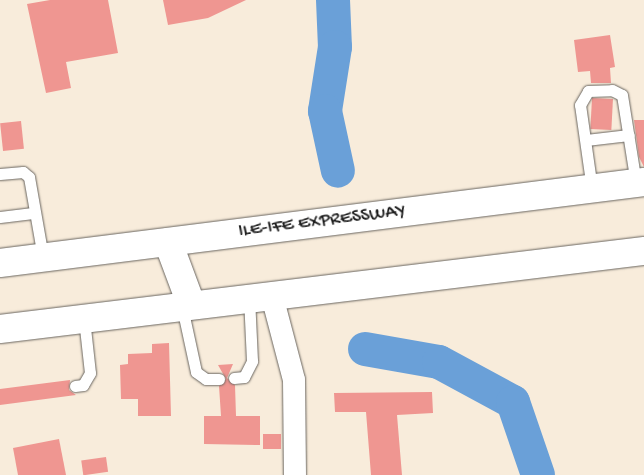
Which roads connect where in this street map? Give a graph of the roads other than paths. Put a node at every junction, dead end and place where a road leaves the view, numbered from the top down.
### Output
1 (629, 135) junction
2 (586, 140) junction
3 (0, 174) edge
4 (640, 183) edge
5 (592, 189) junction
6 (35, 213) junction
7 (0, 217) edge
8 (168, 242) junction
9 (644, 251) edge
10 (43, 257) junction
11 (0, 263) edge
12 (260, 297) junction
13 (186, 304) junction
14 (84, 319) junction
15 (0, 329) edge
16 (234, 378) dead end
17 (219, 379) dead end
18 (75, 386) dead end
19 (296, 475) edge

1 - 2 lane
1 - 2 lane
1 - 4 lane
2 - 5 lane
3 - 6 lane
4 - 5 highway, ILE-IFE EXPRESSWAY
5 - 8 highway, ILE-IFE EXPRESSWAY
6 - 7 lane
6 - 10 lane
8 - 10 highway, ILE-IFE EXPRESSWAY
8 - 13 highway
9 - 12 highway
10 - 11 highway, ILE-IFE EXPRESSWAY
12 - 13 highway
12 - 16 lane
12 - 19 street
13 - 14 highway
13 - 17 lane
14 - 15 highway
14 - 18 lane

